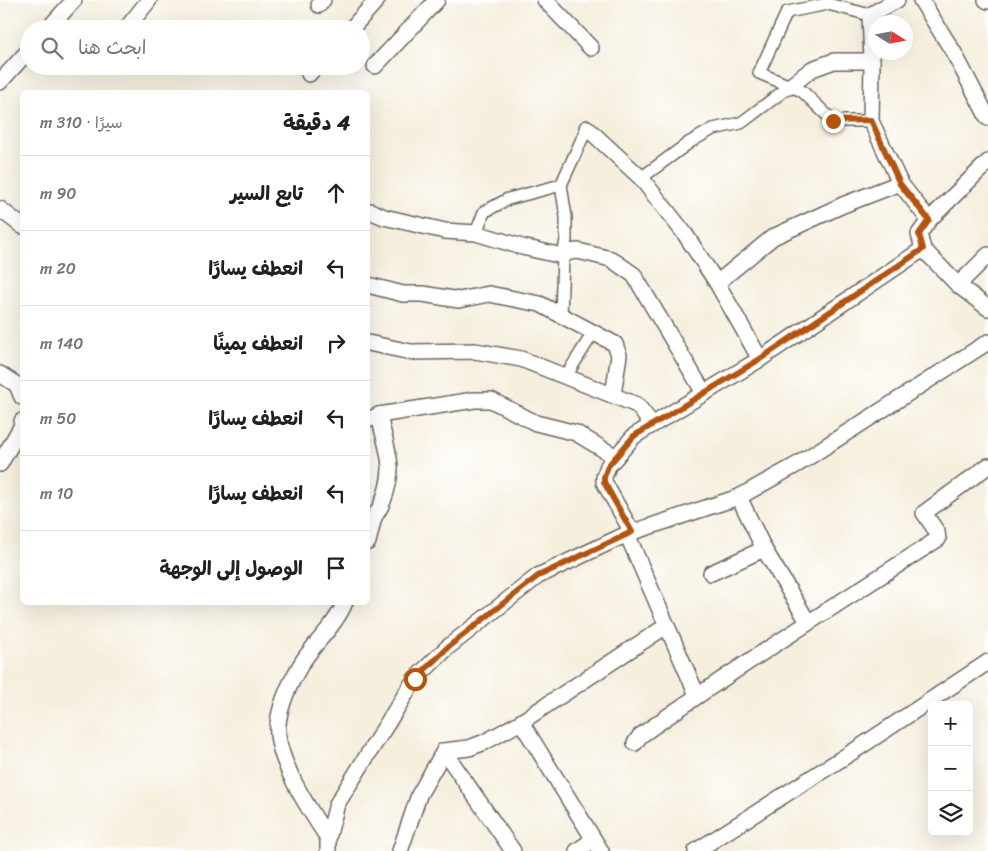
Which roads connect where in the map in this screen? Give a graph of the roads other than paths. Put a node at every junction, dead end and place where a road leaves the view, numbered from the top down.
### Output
1 (74, 0) edge
2 (149, 0) edge
3 (377, 0) edge
4 (437, 0) edge
5 (545, 0) edge
6 (897, 0) edge
7 (921, 0) edge
8 (870, 15) joint
9 (59, 20) edge
10 (133, 20) edge
11 (359, 20) edge
12 (591, 48) dead end
13 (20, 60) edge
14 (872, 61) joint
15 (375, 66) dead end
16 (0, 82) edge
17 (789, 87) junction
18 (988, 118) edge
19 (871, 120) junction
20 (587, 128) joint
21 (988, 162) edge
22 (641, 178) junction
23 (900, 184) junction
24 (561, 185) junction
25 (0, 209) edge
26 (370, 211) edge
27 (929, 220) junction
28 (20, 224) edge
29 (476, 232) junction
30 (923, 249) junction
31 (988, 254) edge
32 (563, 256) junction
33 (717, 283) junction
34 (958, 285) junction
35 (370, 286) edge
36 (988, 308) edge
37 (561, 316) junction
38 (593, 333) junction
39 (988, 342) edge
40 (370, 343) edge
41 (760, 359) junction
42 (0, 374) edge
43 (566, 376) junction
44 (20, 392) edge
45 (704, 393) junction
46 (613, 395) junction
47 (373, 418) edge
48 (652, 424) junction
49 (20, 429) edge
50 (616, 457) junction
51 (0, 464) edge
52 (988, 466) edge
53 (739, 497) junction
54 (371, 520) edge
55 (629, 533) junction
56 (764, 549) junction
57 (710, 573) dead end
58 (343, 605) edge
59 (808, 622) junction
60 (666, 626) junction
61 (988, 662) edge
62 (697, 696) junction
63 (521, 722) junction
64 (635, 743) dead end
65 (444, 751) junction
66 (328, 844) edge
67 (597, 846) edge
68 (400, 851) edge
69 (513, 851) edge
70 (577, 851) edge
71 (696, 851) edge

1 - 9 street
2 - 10 street
3 - 11 street
4 - 15 street
5 - 12 street
6 - 8 street
7 - 18 street
8 - 17 street
13 - 16 street
14 - 17 street
14 - 19 street
17 - 19 street
17 - 22 street
19 - 23 street
20 - 22 street
20 - 24 street
21 - 27 street
22 - 33 street
23 - 27 street
23 - 33 street
24 - 29 street
24 - 32 street
25 - 28 street
26 - 29 street
27 - 30 street
29 - 32 street
30 - 34 street
30 - 41 street
31 - 34 street
32 - 37 street
32 - 45 street
33 - 41 street
34 - 36 street
35 - 37 street
37 - 38 street
38 - 43 street
38 - 46 street
39 - 53 street
40 - 43 street
41 - 45 street
42 - 44 street
43 - 46 street
45 - 48 street
46 - 48 street
47 - 50 street
47 - 54 street
48 - 50 street
49 - 51 street
50 - 55 street
52 - 59 street
53 - 55 street
53 - 56 street
55 - 60 street
55 - 66 street
56 - 57 street
56 - 59 street
58 - 66 street
59 - 62 street
60 - 62 street
60 - 63 street
61 - 71 street
62 - 64 street
63 - 65 street
63 - 67 street
65 - 68 street
65 - 69 street
67 - 70 street

